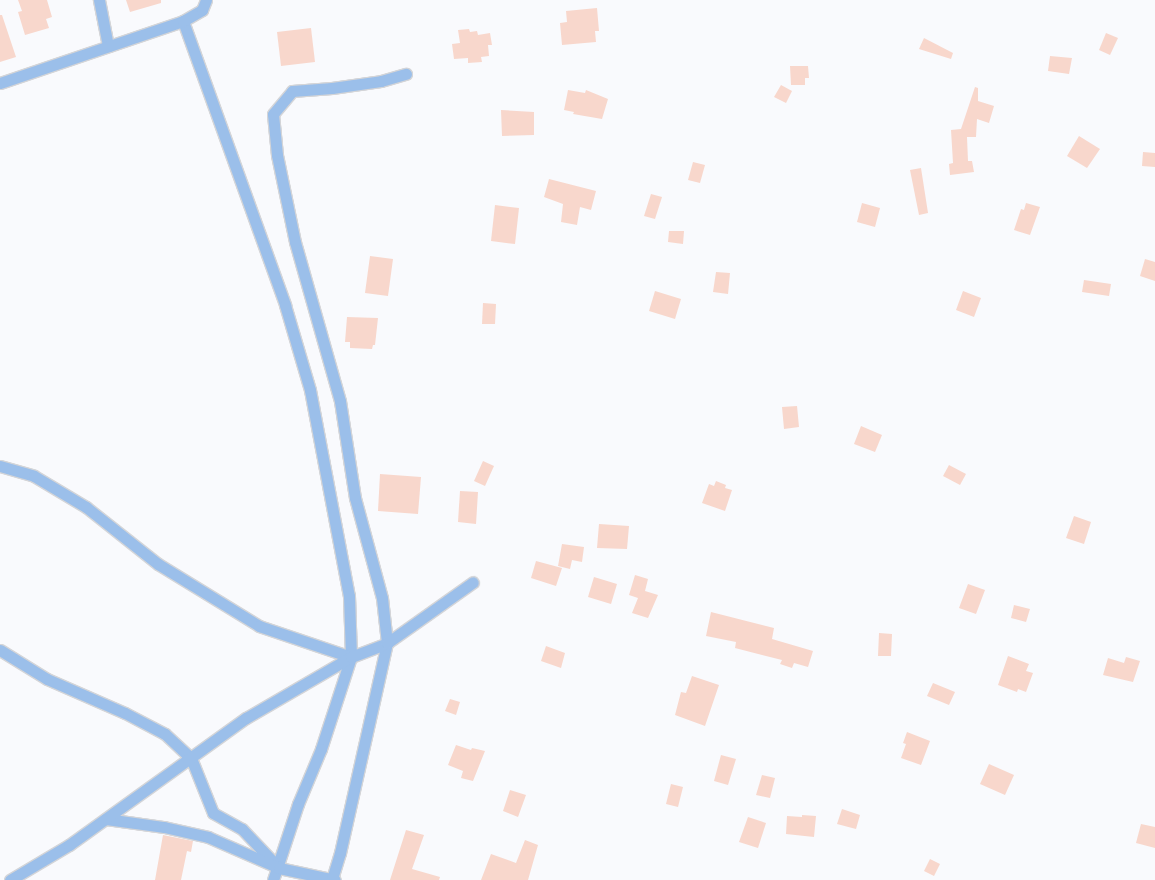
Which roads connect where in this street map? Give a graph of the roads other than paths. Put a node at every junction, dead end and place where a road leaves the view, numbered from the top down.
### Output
1 (98, 0) edge
2 (206, 0) edge
3 (183, 20) junction
4 (108, 46) junction
5 (406, 74) dead end
6 (0, 83) edge
7 (0, 466) edge
8 (473, 582) dead end
9 (387, 643) junction
10 (0, 650) edge
11 (351, 657) junction
12 (191, 758) junction
13 (106, 819) junction
14 (279, 868) junction
15 (333, 879) edge
16 (10, 880) edge
17 (273, 880) edge

1 - 4 street
2 - 3 street
3 - 4 street
3 - 11 street
4 - 6 street
5 - 9 street
7 - 11 street
8 - 9 street
9 - 11 street
9 - 15 street
10 - 12 street
11 - 12 street
11 - 14 street
12 - 13 street
12 - 14 street
13 - 14 street
13 - 16 street
14 - 15 street
14 - 17 street

